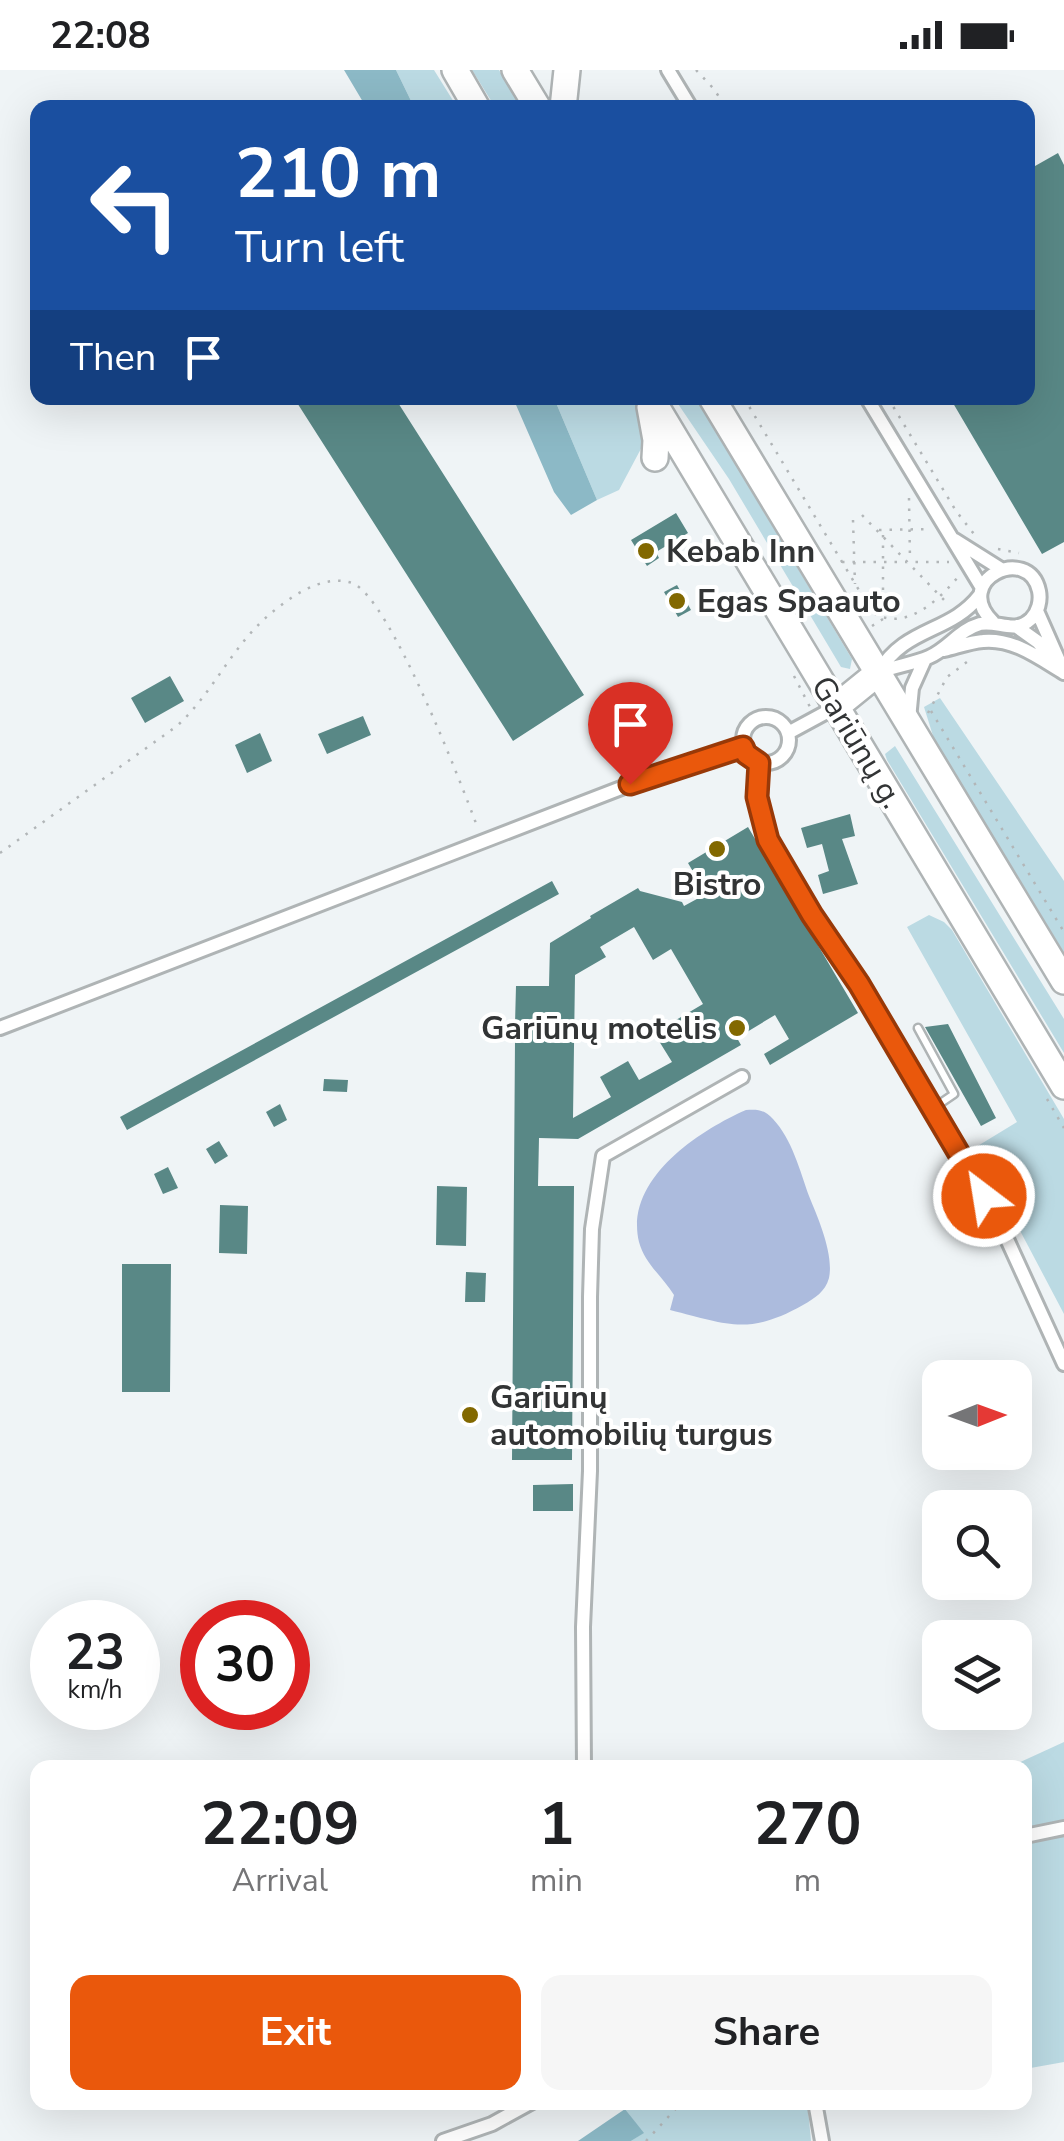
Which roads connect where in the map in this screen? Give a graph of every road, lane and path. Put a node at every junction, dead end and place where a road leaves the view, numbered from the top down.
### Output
1 (455, 70) edge
2 (515, 70) edge
3 (567, 70) edge
4 (668, 70) edge
5 (696, 70) edge
6 (472, 100) edge
7 (533, 100) edge
8 (565, 100) edge
9 (686, 100) edge
10 (721, 100) edge
11 (650, 405) edge
12 (653, 405) edge
13 (716, 405) edge
14 (748, 405) edge
15 (872, 405) edge
16 (892, 405) edge
17 (655, 458) dead end
18 (909, 487) dead end
19 (862, 515) dead end
20 (853, 520) dead end
21 (878, 530) junction
22 (910, 530) junction
23 (950, 534) junction
24 (975, 535) dead end
25 (883, 536) junction
26 (989, 545) dead end
27 (1027, 556) dead end
28 (840, 562) junction
29 (856, 562) junction
30 (882, 562) junction
31 (910, 562) junction
32 (954, 562) dead end
33 (1001, 569) junction
34 (855, 588) junction
35 (981, 592) junction
36 (1037, 611) junction
37 (882, 619) junction
38 (994, 622) junction
39 (1017, 627) junction
40 (944, 650) junction
41 (977, 656) dead end
42 (925, 660) junction
43 (1064, 672) edge
44 (878, 674) junction
45 (836, 707) junction
46 (920, 717) junction
47 (788, 734) junction
48 (743, 747) junction
49 (759, 763) junction
50 (482, 841) junction
51 (0, 853) edge
52 (931, 906) dead end
53 (963, 919) junction
54 (1064, 932) edge
55 (1064, 980) edge
56 (0, 1028) edge
57 (918, 1028) dead end
58 (742, 1077) dead end
59 (1064, 1086) edge
60 (932, 1109) junction
61 (1064, 1364) edge
62 (584, 1760) edge
63 (1064, 1828) edge
64 (1032, 1835) edge
65 (517, 2110) edge
66 (675, 2110) edge
67 (816, 2110) edge
68 (443, 2141) edge
69 (646, 2141) edge
70 (822, 2141) edge

1 - 6 highway
2 - 7 highway
3 - 8 highway
4 - 9 street
5 - 10 path
11 - 17 highway
12 - 45 highway, Gariūnų g.
13 - 44 highway, Gariūnų g.
14 - 28 path
15 - 23 street
16 - 24 path
18 - 22 path
19 - 21 path
20 - 29 path
21 - 22 path
21 - 25 path
22 - 23 path
22 - 31 path
23 - 33 street
23 - 35 street
25 - 30 path
25 - 31 path
26 - 27 path
28 - 29 path
28 - 34 path
29 - 30 path
29 - 34 path
30 - 31 path
30 - 37 path
31 - 32 path
31 - 37 path
33 - 35 street
33 - 36 street
34 - 37 path
35 - 38 street
35 - 44 street
36 - 39 street
36 - 43 street
38 - 39 street
38 - 40 street
39 - 43 street
40 - 42 street
40 - 43 street
41 - 46 path
42 - 44 street
42 - 46 street
44 - 45 highway
44 - 46 highway, Gariūnų g.
45 - 47 street
45 - 53 highway, Gariūnų g.
46 - 54 path
46 - 55 highway, Gariūnų g.
47 - 48 street
47 - 49 street
48 - 49 street
48 - 50 street
49 - 60 street
50 - 51 path
50 - 56 street
52 - 53 highway
53 - 59 highway, Gariūnų g.
57 - 60 lane
58 - 62 street
60 - 61 street
63 - 64 street
65 - 68 street
66 - 69 path
67 - 70 street

